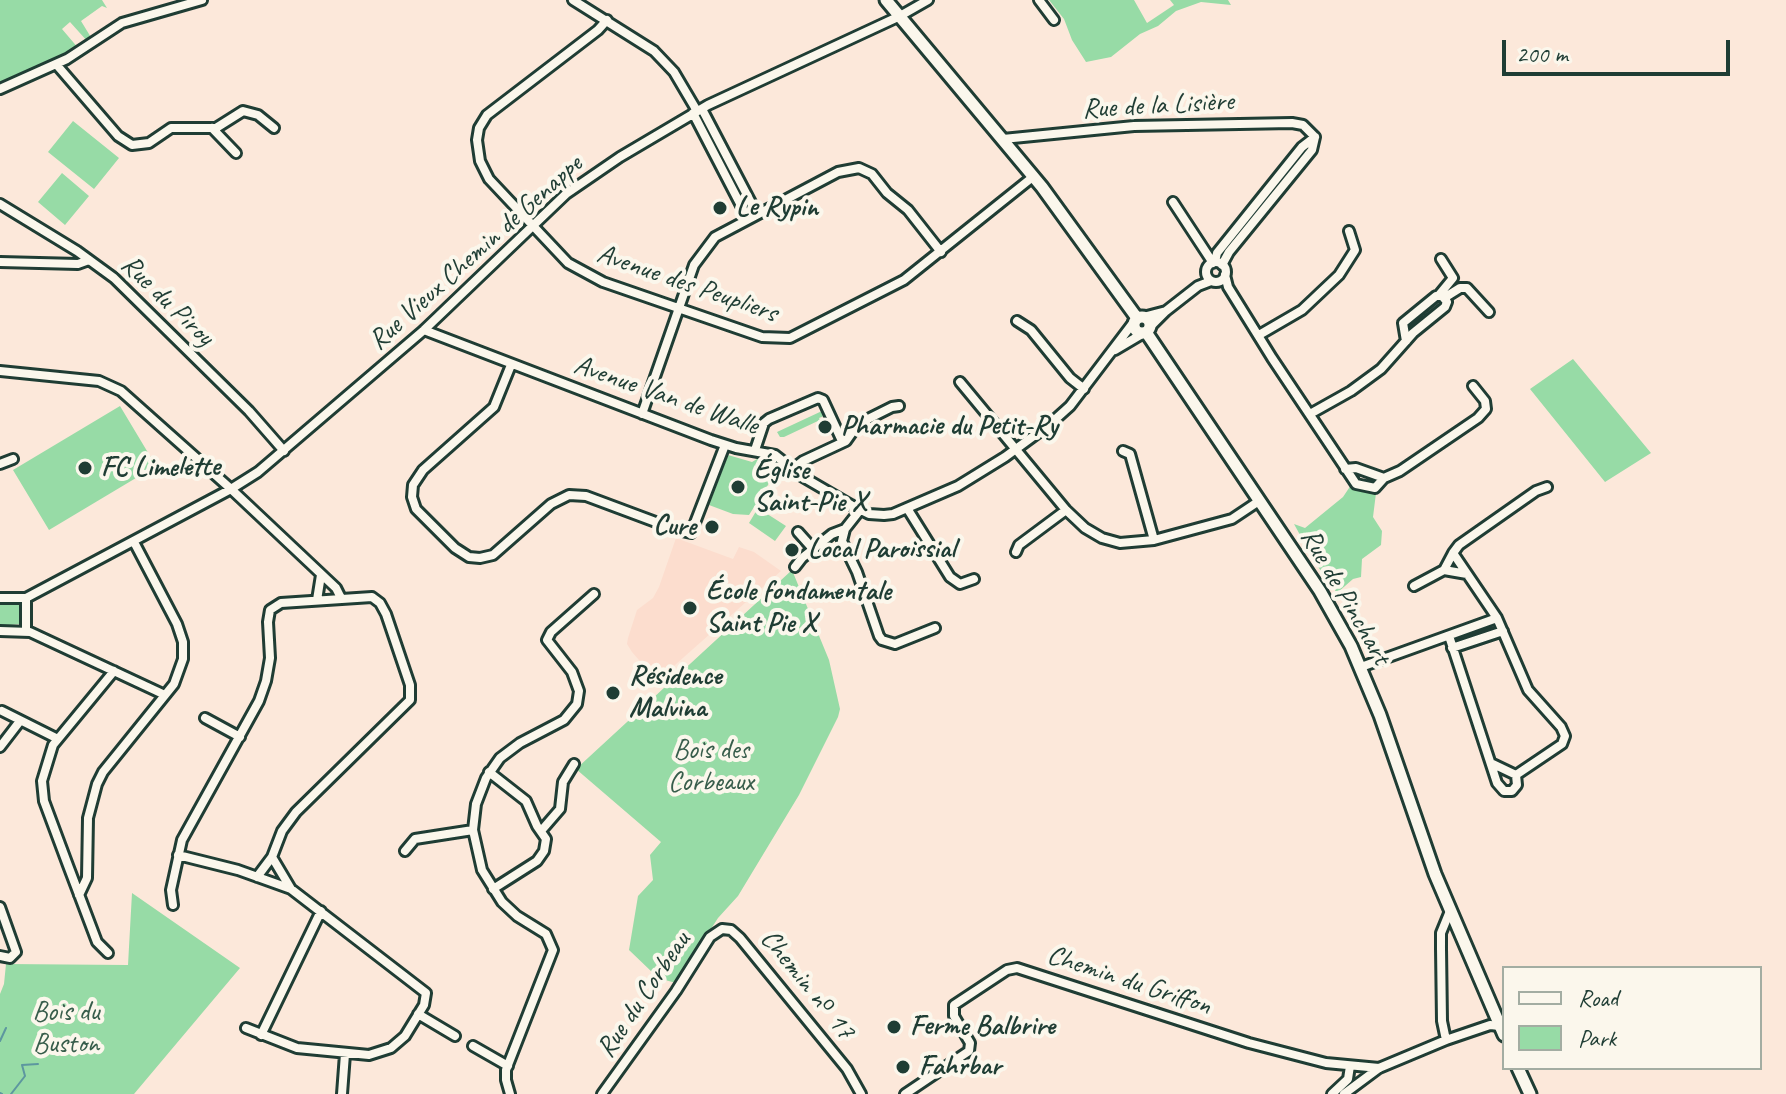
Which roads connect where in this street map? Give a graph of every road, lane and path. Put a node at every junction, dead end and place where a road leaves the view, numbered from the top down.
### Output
1 (163, 0) edge
2 (202, 0) edge
3 (573, 0) edge
4 (886, 0) edge
5 (928, 0) edge
6 (1039, 0) edge
7 (166, 11) junction
8 (900, 16) junction
9 (607, 20) junction
10 (1054, 20) dead end
11 (56, 64) junction
12 (0, 89) edge
13 (697, 111) junction
14 (1318, 124) dead end
15 (212, 128) junction
16 (274, 128) dead end
17 (1313, 136) junction
18 (1003, 139) junction
19 (236, 153) dead end
20 (1034, 176) junction
21 (1173, 202) dead end
22 (0, 204) edge
23 (752, 217) junction
24 (534, 227) junction
25 (1349, 231) dead end
26 (941, 252) junction
27 (1441, 259) dead end
28 (89, 260) junction
29 (0, 262) edge
30 (1215, 269) junction
31 (1442, 297) junction
32 (680, 309) junction
33 (1489, 312) dead end
34 (1017, 321) dead end
35 (1142, 325) junction
36 (424, 330) junction
37 (1259, 335) junction
38 (1406, 341) junction
39 (511, 365) junction
40 (0, 371) edge
41 (960, 382) dead end
42 (1473, 386) dead end
43 (1084, 389) junction
44 (899, 406) dead end
45 (642, 414) junction
46 (1310, 414) junction
47 (842, 441) junction
48 (725, 445) junction
49 (1016, 448) junction
50 (755, 450) junction
51 (284, 451) junction
52 (1123, 451) dead end
53 (13, 459) dead end
54 (0, 464) edge
55 (794, 468) junction
56 (1345, 469) junction
57 (1384, 478) junction
58 (1547, 487) dead end
59 (231, 489) junction
60 (1259, 501) junction
61 (907, 508) junction
62 (860, 510) junction
63 (1066, 510) junction
64 (845, 529) junction
65 (798, 532) dead end
66 (1154, 540) junction
67 (134, 542) junction
68 (814, 550) junction
69 (1016, 552) dead end
70 (1453, 553) junction
71 (795, 567) dead end
72 (1444, 570) junction
73 (1467, 574) junction
74 (321, 575) junction
75 (974, 579) dead end
76 (1414, 586) dead end
77 (594, 594) dead end
78 (0, 598) edge
79 (26, 598) junction
80 (341, 598) junction
81 (317, 600) junction
82 (1497, 618) junction
83 (935, 628) dead end
84 (0, 631) edge
85 (26, 631) junction
86 (1503, 631) junction
87 (1449, 636) junction
88 (1452, 648) junction
89 (1361, 667) junction
90 (114, 671) junction
91 (165, 695) junction
92 (2, 711) dead end
93 (205, 718) dead end
94 (20, 721) junction
95 (240, 737) junction
96 (58, 739) junction
97 (0, 747) edge
98 (574, 764) dead end
99 (1493, 764) junction
100 (489, 772) junction
101 (1516, 775) junction
102 (473, 830) junction
103 (541, 831) junction
104 (405, 851) dead end
105 (178, 855) junction
106 (272, 857) junction
107 (257, 877) junction
108 (291, 889) junction
109 (493, 889) junction
110 (79, 895) junction
111 (173, 905) dead end
112 (0, 907) edge
113 (321, 911) junction
114 (1450, 911) junction
115 (727, 929) joint
116 (108, 953) dead end
117 (0, 956) edge
118 (418, 1014) junction
119 (246, 1028) dead end
120 (1502, 1031) edge
121 (261, 1035) junction
122 (455, 1036) dead end
123 (1446, 1040) junction
124 (473, 1046) dead end
125 (345, 1054) junction
126 (508, 1066) junction
127 (1350, 1066) junction
128 (1379, 1068) junction
129 (1519, 1070) edge
130 (1345, 1093) edge
131 (342, 1094) edge
132 (510, 1094) edge
133 (602, 1094) edge
134 (861, 1094) edge
135 (905, 1094) edge
136 (1332, 1094) edge
137 (1530, 1094) edge

1 - 7 street
2 - 7 street
3 - 9 street
4 - 8 main road, Rue de Pinchart
5 - 8 street, Rue Vieux Chemin de Genappe
6 - 10 street
7 - 11 street
8 - 13 street, Rue Vieux Chemin de Genappe
8 - 18 main road, Rue de Pinchart
9 - 13 street
9 - 24 street, Avenue des Peupliers
11 - 12 street
11 - 15 street
13 - 23 street
13 - 24 street, Rue Vieux Chemin de Genappe
14 - 17 street
15 - 16 street
15 - 19 street
17 - 18 street, Rue de la Lisière
17 - 30 street
18 - 20 main road, Rue de Pinchart
20 - 26 street, Avenue des Peupliers
20 - 35 main road, Rue de Pinchart
21 - 30 street
22 - 28 street, Rue du Piroy
23 - 26 street
23 - 32 street
24 - 32 street, Avenue des Peupliers
24 - 36 street, Rue Vieux Chemin de Genappe
25 - 37 street
26 - 32 street, Avenue des Peupliers
27 - 31 street
28 - 29 street
28 - 51 street, Rue du Piroy
30 - 35 street, Avenue Van de Walle
30 - 37 street
31 - 33 street
31 - 38 street
31 - 38 street
32 - 45 street
34 - 43 street
35 - 43 street, Avenue Van de Walle
35 - 60 main road, Rue de Pinchart
36 - 39 street, Avenue Van de Walle
36 - 51 street, Rue Vieux Chemin de Genappe
37 - 46 street
38 - 46 street
39 - 45 street, Avenue Van de Walle
39 - 48 street
40 - 59 street
41 - 49 street
42 - 57 street
43 - 49 street, Avenue Van de Walle
44 - 47 street
45 - 48 street, Avenue Van de Walle
46 - 56 street
47 - 50 street
47 - 55 street
48 - 50 street, Avenue Van de Walle
49 - 61 street, Avenue Van de Walle
49 - 63 street
50 - 55 street, Avenue Van de Walle
51 - 59 street, Rue Vieux Chemin de Genappe
52 - 66 street
53 - 54 street
55 - 62 street, Avenue Van de Walle
56 - 57 street
56 - 57 street
58 - 70 street
59 - 67 street, Rue Vieux Chemin de Genappe
59 - 74 street
60 - 66 street
60 - 89 main road, Rue de Pinchart
61 - 62 street, Avenue Van de Walle
61 - 75 street
62 - 64 street
63 - 66 street
63 - 69 street
64 - 68 street
64 - 83 street
65 - 68 street
67 - 79 street, Rue Vieux Chemin de Genappe
67 - 91 street
68 - 71 street
70 - 72 street
70 - 73 street
72 - 73 street
72 - 76 street
73 - 82 street
74 - 80 street
74 - 81 street
77 - 100 street
78 - 79 street
79 - 85 street
80 - 81 street
80 - 106 street
81 - 95 street
82 - 86 street
82 - 87 street
84 - 85 street
85 - 90 street
86 - 88 street
86 - 101 street
87 - 88 street
87 - 89 street
88 - 99 street
89 - 114 main road, Rue de Pinchart
90 - 91 street
90 - 96 street
91 - 110 street
92 - 94 street
93 - 95 street
94 - 96 street
94 - 97 street
95 - 105 street
96 - 110 street
98 - 103 street
99 - 101 street
99 - 101 street
100 - 102 street
100 - 103 street
102 - 104 street
102 - 109 street
103 - 109 street
105 - 107 street
105 - 111 street
106 - 107 street
106 - 108 street
107 - 108 street
108 - 113 street
109 - 126 street
110 - 116 street
112 - 117 street
113 - 118 street
113 - 121 street
114 - 120 main road, Rue de Pinchart
114 - 123 street
115 - 133 street, Rue du Corbeau
115 - 134 street, Chemin nᵒ 17
118 - 122 street
118 - 125 street
119 - 121 street
120 - 123 street
121 - 125 street
123 - 128 street
124 - 126 street
125 - 131 street
126 - 132 street
127 - 128 street, Chemin du Griffon
127 - 135 street, Chemin du Griffon
127 - 136 street
128 - 130 street
129 - 137 main road

